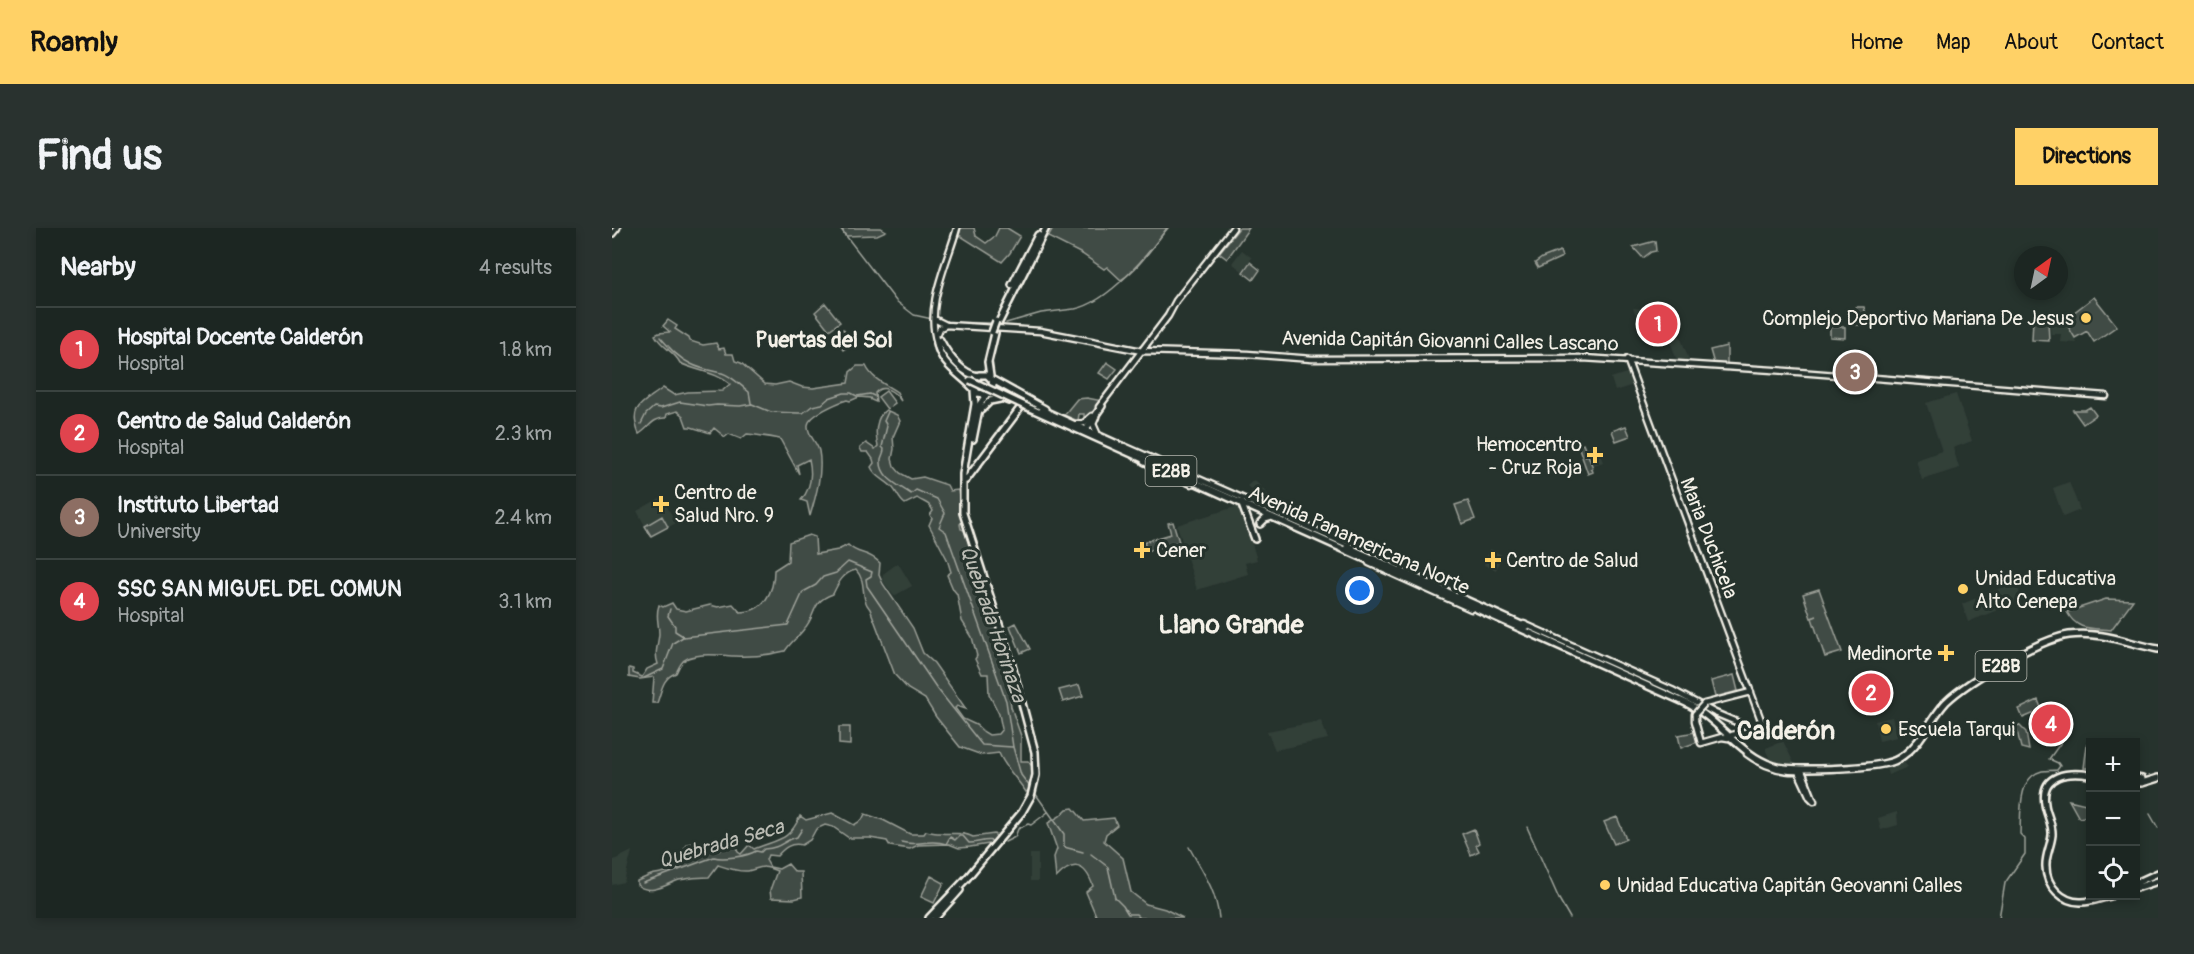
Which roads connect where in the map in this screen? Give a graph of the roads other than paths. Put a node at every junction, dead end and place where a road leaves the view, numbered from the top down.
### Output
1 (614, 228) edge
2 (958, 228) edge
3 (1044, 228) edge
4 (1235, 228) edge
5 (612, 234) edge
6 (936, 320) junction
7 (1000, 322) junction
8 (946, 325) junction
9 (1008, 330) junction
10 (994, 332) junction
11 (938, 333) junction
12 (939, 342) junction
13 (1143, 349) junction
14 (1627, 360) junction
15 (974, 377) junction
16 (991, 378) junction
17 (997, 387) dead end
18 (974, 389) junction
19 (986, 394) junction
20 (1004, 399) junction
21 (978, 401) tunnel mouth
22 (1024, 405) junction
23 (1102, 406) junction
24 (1047, 410) junction
25 (979, 414) junction
26 (1039, 414) junction
27 (1074, 426) junction
28 (1088, 426) dead end
29 (1095, 436) junction
30 (969, 439) junction
31 (1103, 441) junction
32 (969, 462) junction
33 (975, 466) junction
34 (966, 480) junction
35 (1243, 502) junction
36 (1270, 517) junction
37 (1260, 524) dead end
38 (1321, 535) junction
39 (1255, 539) dead end
40 (1347, 552) junction
41 (1390, 565) junction
42 (1466, 602) junction
43 (1537, 631) junction
44 (1550, 643) junction
45 (2158, 648) edge
46 (1576, 652) junction
47 (1652, 686) junction
48 (1751, 693) junction
49 (1754, 729) junction
50 (1727, 736) junction
51 (1889, 763) junction
52 (2076, 770) dead end
53 (1800, 771) junction
54 (2062, 774) junction
55 (2086, 775) edge
56 (2086, 776) edge
57 (2158, 777) edge
58 (2140, 781) edge
59 (1034, 793) junction
60 (2158, 873) edge
61 (2158, 881) edge
62 (2140, 884) edge
63 (2140, 885) edge
64 (2086, 899) edge
65 (2094, 900) edge
66 (929, 918) edge
67 (935, 918) edge

1 - 5 main road
2 - 6 main road, Avenida Panamericana Norte / E28B
2 - 12 main road, Avenida Panamericana Norte / E28B
3 - 7 highway
4 - 13 main road
4 - 13 main road
6 - 8 main road, Avenida Capitán Giovanni Calles Lascano
6 - 11 main road, Avenida Panamericana Norte / E28B
7 - 9 main road
7 - 10 highway, bridge
8 - 9 main road, Avenida Capitán Giovanni Calles Lascano
8 - 11 main road
9 - 13 main road, Avenida Capitán Giovanni Calles Lascano
10 - 15 highway
10 - 16 highway
11 - 12 main road, Avenida Panamericana Norte / E28B
12 - 15 highway, Avenida Panamericana Norte / E28B
12 - 18 highway
13 - 14 main road, Avenida Capitán Giovanni Calles Lascano
13 - 23 main road
13 - 27 main road
14 - 14 main road, Avenida Capitán Giovanni Calles Lascano
14 - 48 main road, Maria Duchicela
15 - 16 highway
15 - 18 highway
15 - 22 highway, Avenida Panamericana Norte / E28B, bridge
16 - 19 highway
16 - 24 highway
17 - 24 highway
18 - 19 highway
18 - 30 highway
19 - 20 highway
19 - 25 highway
20 - 22 highway
20 - 25 highway
21 - 30 highway
22 - 24 highway, Avenida Panamericana Norte / E28B
22 - 26 highway
22 - 31 highway, Avenida Panamericana Norte / E28B
22 - 33 highway
23 - 28 highway
23 - 29 main road
24 - 27 highway, Avenida Panamericana Norte / E28B
25 - 32 highway
26 - 27 highway
26 - 29 highway
27 - 29 highway, Avenida Panamericana Norte / E28B
29 - 31 highway
29 - 35 main road, Avenida Panamericana Norte
29 - 35 highway, Avenida Panamericana Norte / E28B
30 - 59 highway
31 - 35 highway, Avenida Panamericana Norte / E28B
32 - 33 highway
32 - 34 highway
33 - 34 highway
34 - 59 highway
35 - 36 highway, Avenida Panamericana Norte / E28B
35 - 38 highway, Avenida Panamericana Norte / E28B
35 - 39 highway
36 - 37 highway
36 - 38 highway, Avenida Panamericana Norte / E28B
36 - 40 main road, Avenida Panamericana Norte
38 - 40 highway, Avenida Panamericana Norte / E28B
38 - 41 highway, Avenida Panamericana Norte / E28B
40 - 42 highway, Avenida Panamericana Norte / E28B
40 - 44 main road, Avenida Panamericana Norte
41 - 42 highway, Avenida Panamericana Norte / E28B
41 - 43 main road, Avenida Panamericana Norte
42 - 43 highway, Avenida Panamericana Norte / E28B
42 - 44 highway, Avenida Panamericana Norte / E28B
43 - 46 highway, Avenida Panamericana Norte / E28B
43 - 47 main road, Avenida Panamericana Norte
44 - 46 highway, Avenida Panamericana Norte / E28B
44 - 47 main road, Avenida Panamericana Norte
45 - 50 highway, Avenida Panamericana Norte / E28B
45 - 51 highway, Avenida Panamericana Norte / E28B
46 - 47 highway, Avenida Panamericana Norte / E28B
47 - 49 main road, Avenida Panamericana Norte
47 - 50 highway, Avenida Panamericana Norte / E28B
47 - 51 highway, Avenida Panamericana Norte / E28B
48 - 49 main road, Maria Duchicela
48 - 50 main road, bridge
49 - 50 main road
50 - 53 main road, Avenida Panamericana Norte
51 - 53 main road, Avenida Panamericana Norte
52 - 54 highway
53 - 53 main road
54 - 55 highway
54 - 65 highway
56 - 64 highway
57 - 58 highway
59 - 66 highway
59 - 67 highway
60 - 62 highway
61 - 63 highway

